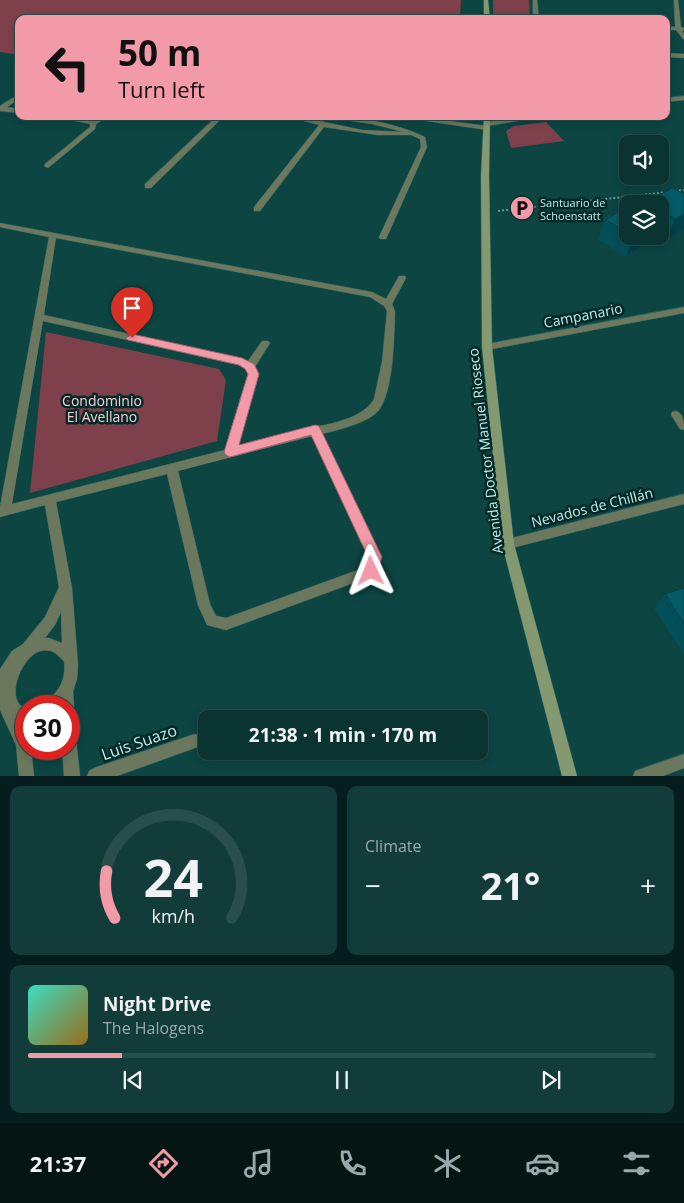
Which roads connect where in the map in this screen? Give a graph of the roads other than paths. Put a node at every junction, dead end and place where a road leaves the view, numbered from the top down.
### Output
1 (486, 0) edge
2 (535, 0) edge
3 (676, 0) edge
4 (487, 15) edge
5 (536, 15) edge
6 (681, 29) edge
7 (684, 38) edge
8 (670, 55) edge
9 (684, 56) edge
10 (684, 98) edge
11 (15, 99) edge
12 (670, 100) edge
13 (0, 108) edge
14 (15, 110) edge
15 (75, 120) edge
16 (99, 120) edge
17 (217, 120) edge
18 (304, 120) edge
19 (350, 120) edge
20 (421, 120) edge
21 (454, 120) edge
22 (506, 120) edge
23 (487, 122) edge
24 (93, 123) junction
25 (323, 124) junction
26 (414, 133) junction
27 (48, 166) dead end
28 (148, 186) dead end
29 (258, 209) dead end
30 (0, 225) edge
31 (53, 235) junction
32 (383, 237) dead end
33 (402, 278) dead end
34 (388, 304) junction
35 (684, 310) edge
36 (40, 317) junction
37 (265, 343) dead end
38 (487, 347) junction
39 (250, 366) junction
40 (676, 415) dead end
41 (684, 426) edge
42 (315, 430) junction
43 (230, 452) junction
44 (171, 467) junction
45 (50, 499) junction
46 (684, 499) edge
47 (3, 512) edge
48 (508, 544) junction
49 (66, 588) junction
50 (28, 648) junction
51 (70, 658) junction
52 (0, 690) edge
53 (66, 691) junction
54 (0, 694) edge
55 (62, 695) edge
56 (66, 695) edge
57 (7, 709) junction
58 (15, 713) edge
59 (195, 741) dead end
60 (71, 760) edge
61 (684, 761) edge
62 (27, 776) edge
63 (72, 776) edge
64 (94, 776) edge
65 (570, 776) edge
66 (640, 776) edge

1 - 4 street
2 - 5 street
3 - 6 street
6 - 7 street
8 - 9 street
10 - 12 street
11 - 13 street
13 - 14 street
15 - 24 street
16 - 24 street
17 - 28 street
18 - 25 street
19 - 26 street
20 - 26 street
21 - 23 street
22 - 23 street
23 - 38 street, Avenida Doctor Manuel Rioseco
24 - 27 street
25 - 26 street
25 - 29 street
26 - 32 street
30 - 31 street
31 - 34 street
31 - 36 street
33 - 34 street
34 - 42 street
35 - 38 street, Campanario
36 - 39 street
36 - 47 street
37 - 39 street
38 - 48 street, Avenida Doctor Manuel Rioseco
39 - 43 street
40 - 41 street
42 - 43 street
42 - 44 street
43 - 44 street
44 - 45 street
45 - 47 street
45 - 49 street
46 - 48 street, Nevados de Chillán
48 - 65 street, Avenida Doctor Manuel Rioseco
49 - 50 street
49 - 51 street
50 - 51 street
50 - 52 street
51 - 53 street
53 - 55 street
53 - 56 street
54 - 57 street
57 - 58 street
57 - 62 street
59 - 64 street, Luis Suazo
60 - 63 street
61 - 66 street

